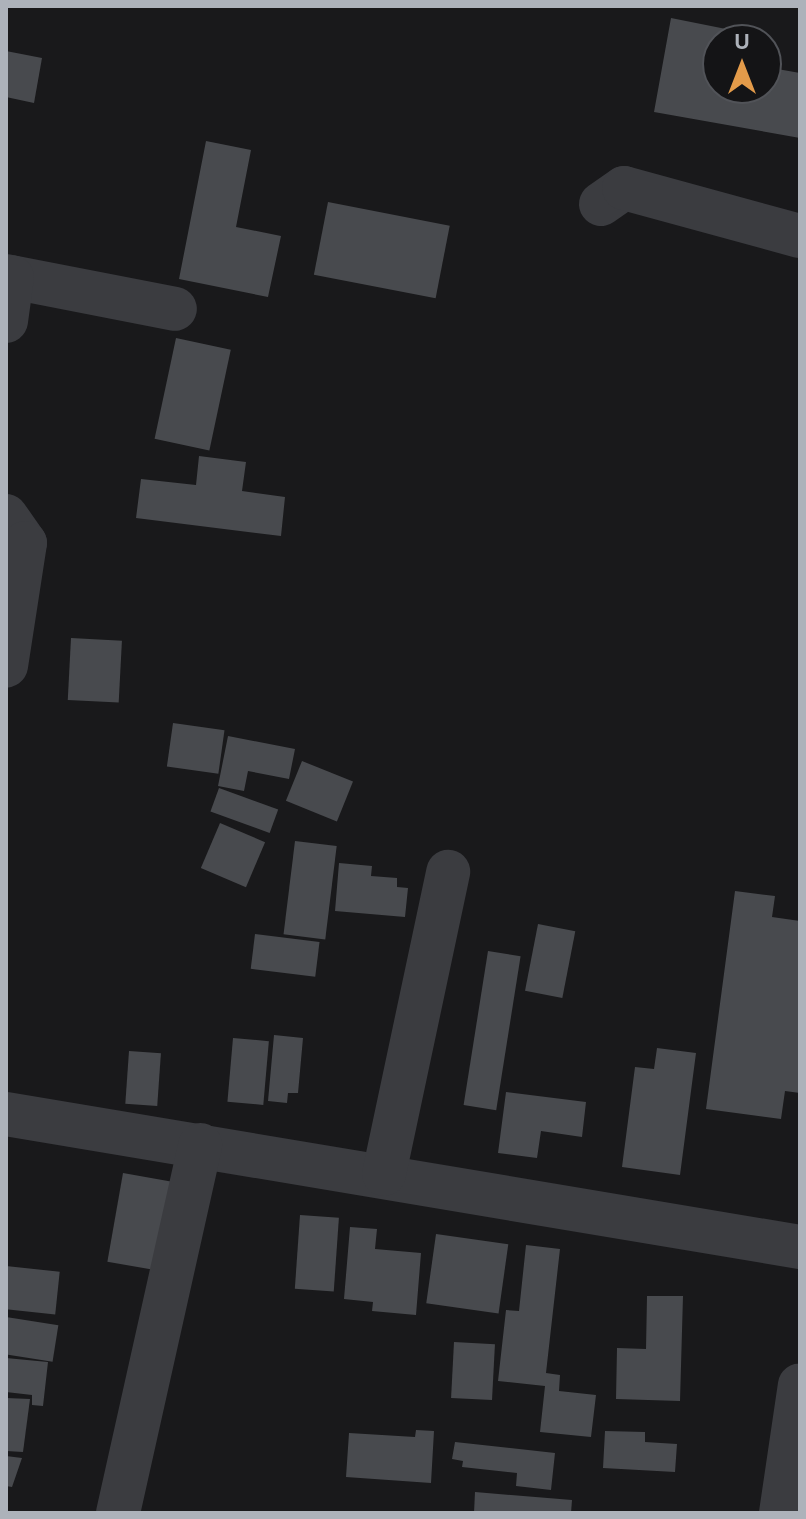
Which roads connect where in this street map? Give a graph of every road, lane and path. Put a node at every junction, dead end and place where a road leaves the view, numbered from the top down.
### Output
1 (601, 204) dead end
2 (800, 236) edge
3 (9, 276) edge
4 (175, 309) dead end
5 (6, 321) edge
6 (6, 516) edge
7 (6, 666) edge
8 (448, 872) dead end
9 (6, 1114) edge
10 (200, 1145) junction
11 (384, 1174) junction
12 (800, 1247) edge
13 (800, 1385) edge
14 (118, 1513) edge
15 (781, 1513) edge

1 - 2 street
3 - 4 street
3 - 5 street
6 - 7 street
8 - 11 street
9 - 10 street
10 - 11 street
10 - 14 street
11 - 12 street
13 - 15 street

